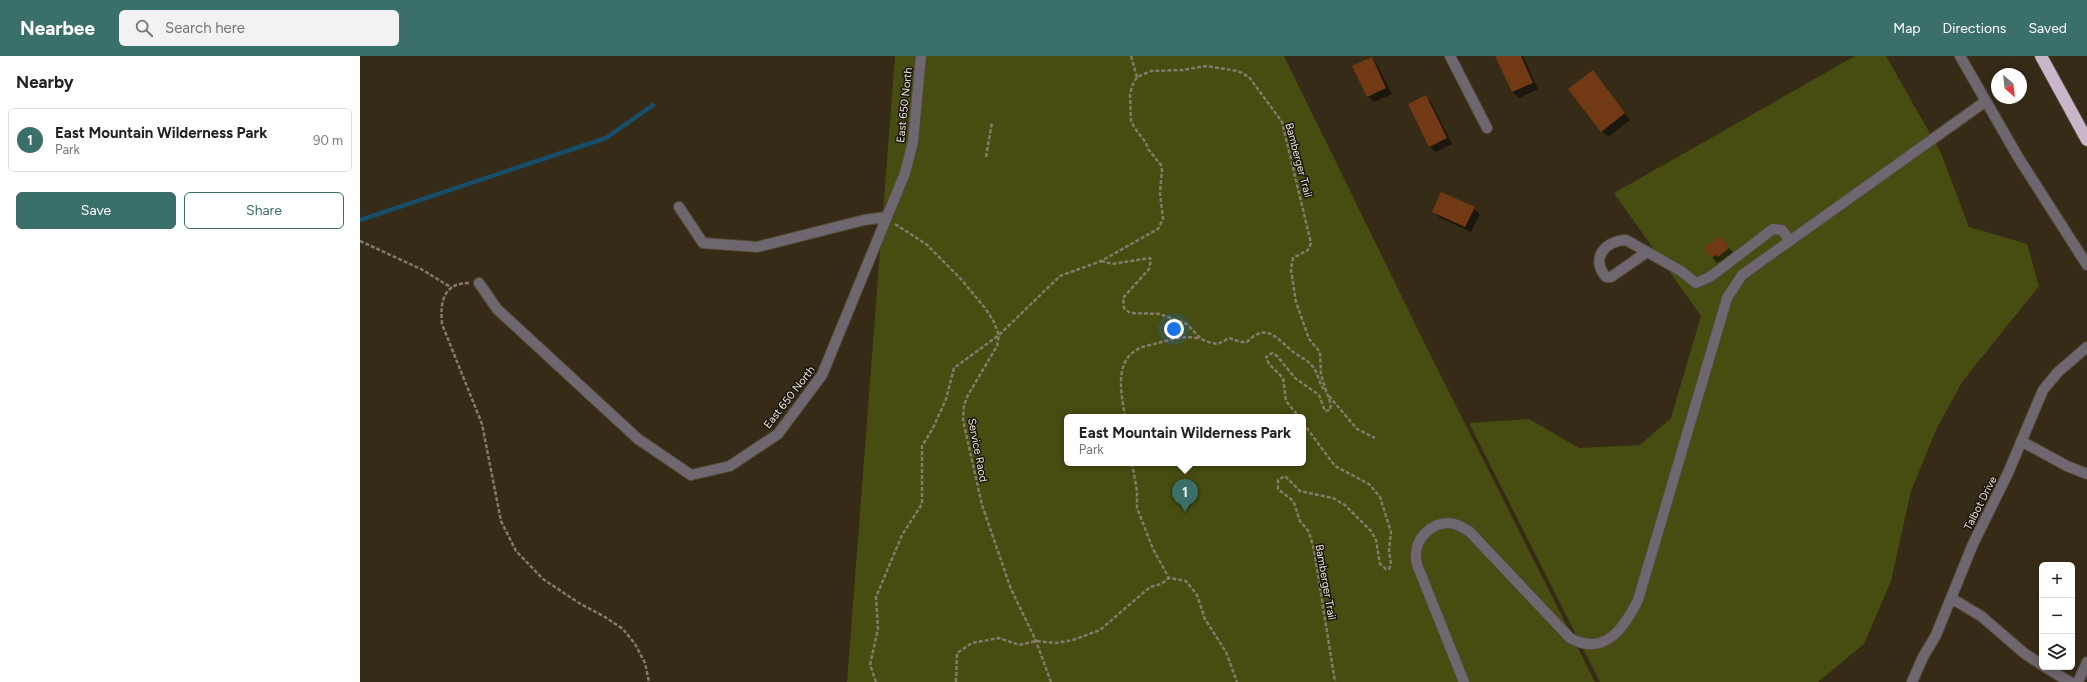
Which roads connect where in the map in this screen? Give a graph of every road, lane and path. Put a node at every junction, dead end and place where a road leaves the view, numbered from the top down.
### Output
1 (921, 56) edge
2 (1132, 56) edge
3 (1450, 56) edge
4 (1960, 56) edge
5 (2041, 56) edge
6 (1137, 77) junction
7 (1986, 102) junction
8 (992, 122) dead end
9 (1487, 128) dead end
10 (2087, 140) edge
11 (986, 157) dead end
12 (680, 207) dead end
13 (886, 217) junction
14 (360, 241) edge
15 (1790, 241) junction
16 (1646, 252) junction
17 (1100, 262) junction
18 (2087, 265) edge
19 (479, 283) joint
20 (452, 288) junction
21 (999, 335) junction
22 (1201, 339) junction
23 (2087, 347) edge
24 (1327, 394) junction
25 (1124, 414) edge
26 (1297, 414) edge
27 (1306, 427) edge
28 (1375, 438) dead end
29 (2021, 441) junction
30 (1133, 466) edge
31 (2087, 474) edge
32 (1169, 578) junction
33 (1951, 598) junction
34 (1036, 641) junction
35 (2087, 662) edge
36 (2039, 663) edge
37 (2050, 670) edge
38 (649, 682) edge
39 (876, 682) edge
40 (956, 682) edge
41 (1051, 682) edge
42 (1237, 682) edge
43 (1335, 682) edge
44 (1464, 682) edge
45 (1912, 682) edge
46 (2070, 682) edge
47 (2078, 682) edge

1 - 13 street, East 650 North
2 - 6 path
3 - 9 street
4 - 7 street
5 - 10 highway
6 - 17 path
6 - 24 path, Bamberger Trail
7 - 15 street
7 - 18 street
8 - 11 path
12 - 13 street
13 - 19 street, East 650 North
13 - 21 path
14 - 20 path
15 - 16 street
15 - 44 street
16 - 16 street
17 - 21 path
17 - 22 path
19 - 20 path
20 - 38 path
21 - 34 path, Service Raod
21 - 39 path
22 - 24 path, Bamberger Trail
22 - 25 path
23 - 29 street, Talbot Drive
24 - 26 path, Bamberger Trail
24 - 28 path, Bamberger Trail
27 - 43 path, Bamberger Trail
29 - 31 street
29 - 33 street, Talbot Drive
30 - 32 path
32 - 34 path
32 - 42 path
33 - 36 street
33 - 45 street, Talbot Drive
34 - 40 path
34 - 41 path, Service Raod
35 - 47 street
37 - 46 street

